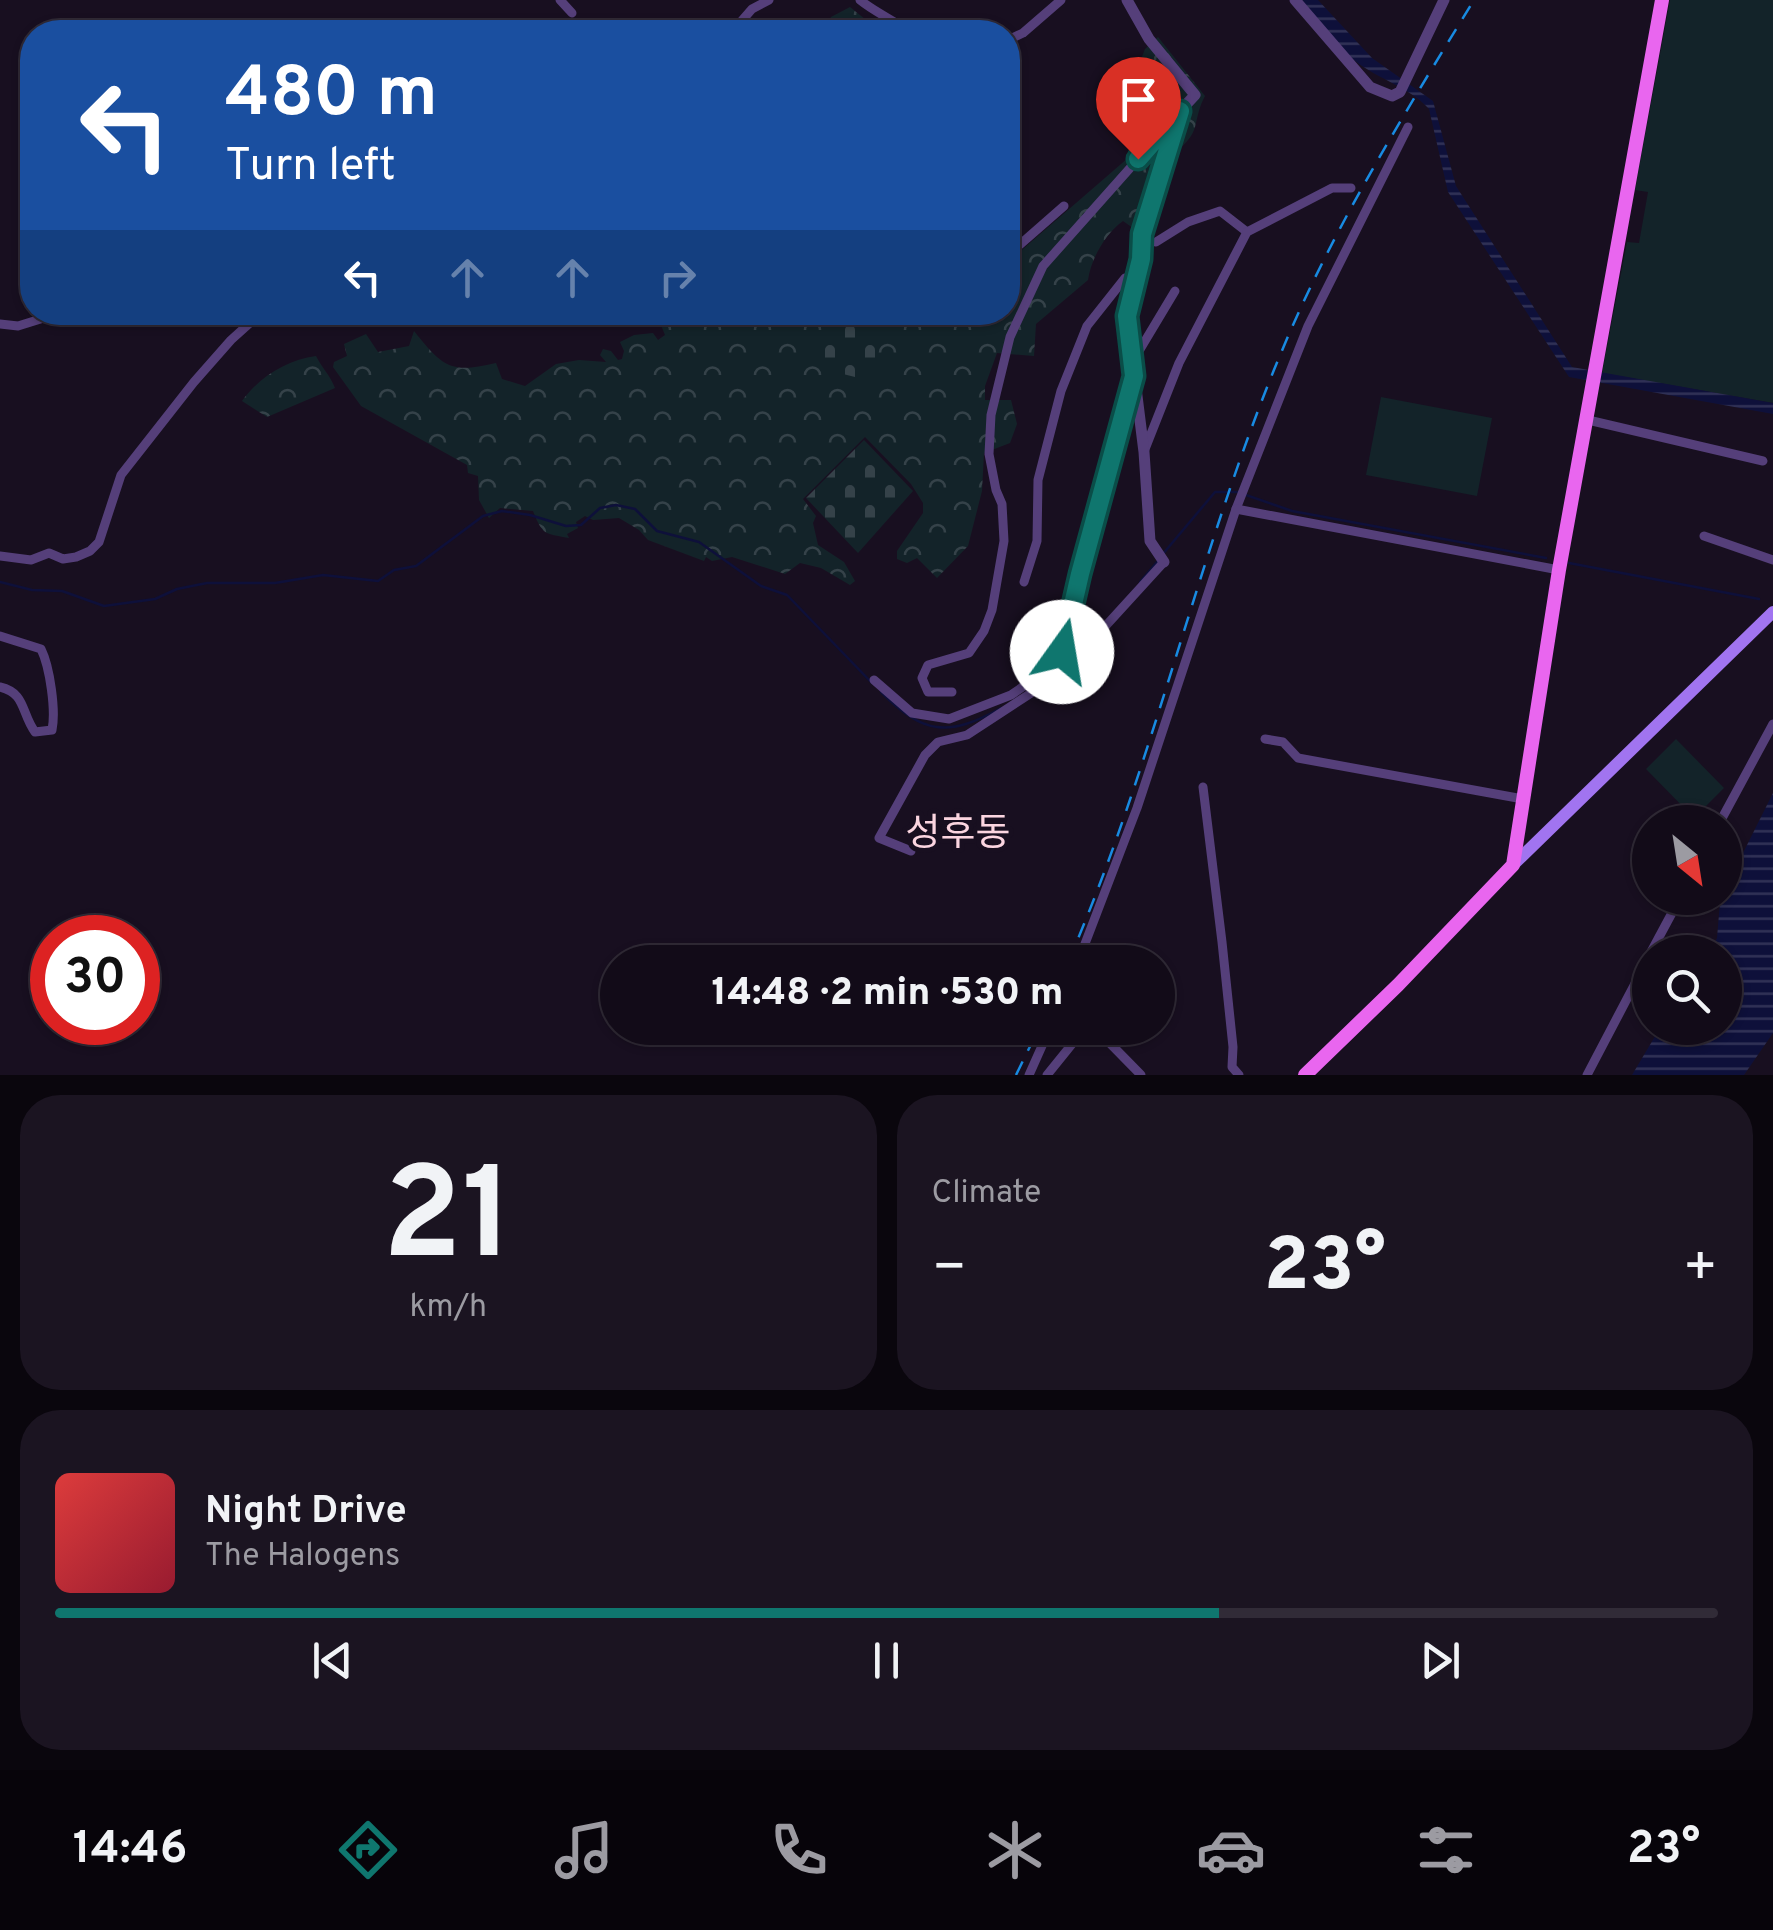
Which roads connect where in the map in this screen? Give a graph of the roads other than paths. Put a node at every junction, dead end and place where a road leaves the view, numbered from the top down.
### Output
1 (560, 0) edge
2 (769, 0) edge
3 (860, 0) edge
4 (1061, 0) edge
5 (1127, 0) edge
6 (1295, 0) edge
7 (1444, 0) edge
8 (1662, 0) edge
9 (572, 12) dead end
10 (743, 20) edge
11 (888, 20) edge
12 (1020, 34) edge
13 (1180, 111) junction
14 (1408, 127) dead end
15 (1350, 188) dead end
16 (1064, 206) dead end
17 (1246, 232) junction
18 (1142, 234) junction
19 (1156, 242) junction
20 (1020, 244) edge
21 (1141, 259) junction
22 (1136, 276) junction
23 (1175, 290) dead end
24 (1020, 315) edge
25 (248, 325) edge
26 (1016, 325) edge
27 (1133, 362) junction
28 (1134, 376) junction
29 (1588, 420) junction
30 (1144, 452) junction
31 (1764, 461) dead end
32 (1236, 509) junction
33 (1704, 536) dead end
34 (0, 556) edge
35 (1161, 559) joint
36 (1773, 560) edge
37 (1559, 570) junction
38 (1024, 582) dead end
39 (1773, 612) edge
40 (0, 636) edge
41 (874, 680) dead end
42 (0, 687) edge
43 (952, 692) dead end
44 (1773, 724) edge
45 (1266, 739) dead end
46 (1203, 788) dead end
47 (1524, 799) junction
48 (1729, 805) edge
49 (911, 852) dead end
50 (1513, 865) junction
51 (1085, 945) edge
52 (1632, 990) edge
53 (1042, 1045) edge
54 (1071, 1045) edge
55 (1111, 1045) edge
56 (1028, 1075) edge
57 (1047, 1075) edge
58 (1142, 1075) edge
59 (1239, 1075) edge
60 (1306, 1075) edge
61 (1587, 1075) edge

1 - 9 street
2 - 10 street
3 - 11 street
4 - 12 street
5 - 13 street
6 - 7 street
8 - 29 main road
13 - 18 street
13 - 24 street
14 - 32 street
15 - 17 street
16 - 20 street
17 - 19 street
17 - 30 street
18 - 19 street
18 - 21 street
19 - 21 street
21 - 22 street
22 - 27 street
22 - 38 street
23 - 27 street
25 - 34 street
26 - 43 street
27 - 28 street
28 - 30 street
28 - 41 street
29 - 31 street
29 - 37 main road
30 - 35 street
32 - 37 street
32 - 51 street
33 - 36 street
35 - 49 street
37 - 47 main road
39 - 50 main road
40 - 42 street
44 - 48 street
45 - 47 street
46 - 59 street
47 - 50 main road
50 - 60 main road
52 - 61 street
53 - 56 street
54 - 57 street
55 - 58 street

